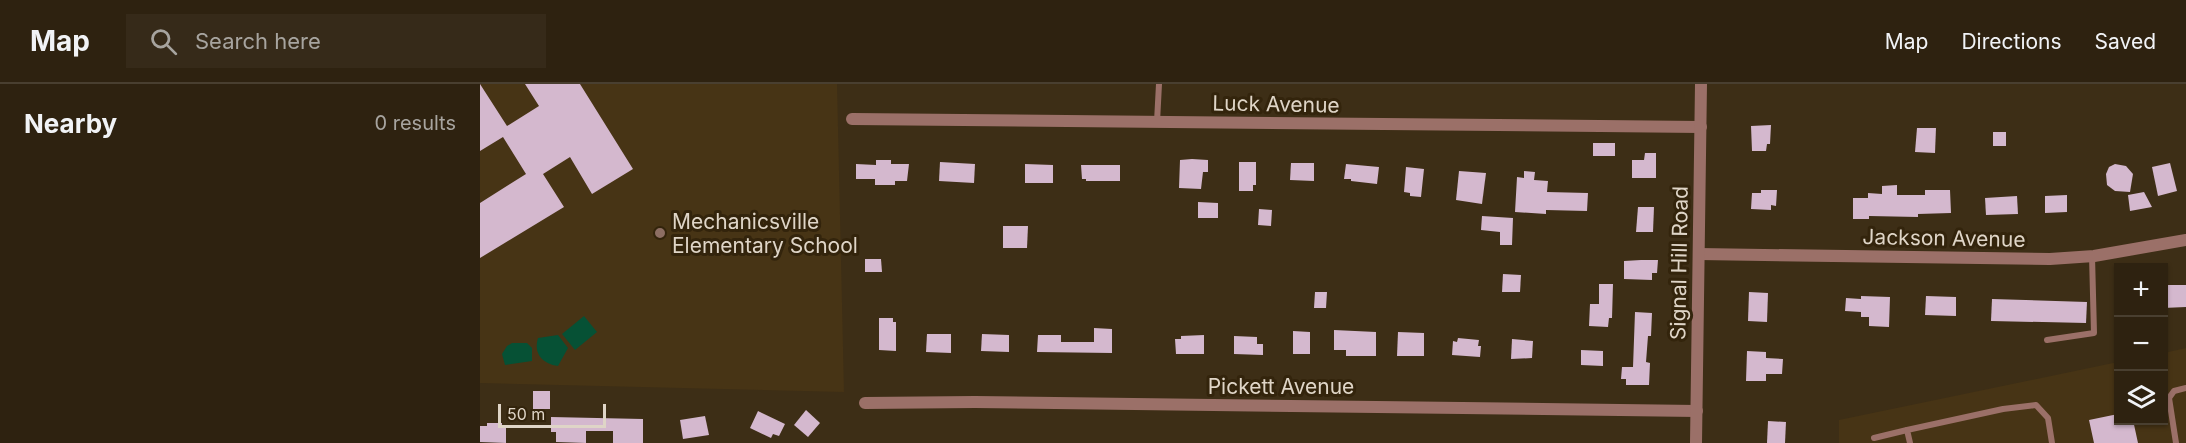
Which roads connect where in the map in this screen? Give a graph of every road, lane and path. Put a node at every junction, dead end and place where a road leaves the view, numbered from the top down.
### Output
1 (1159, 84) edge
2 (1701, 84) edge
3 (852, 119) dead end
4 (1157, 122) junction
5 (1701, 127) junction
6 (2186, 240) edge
7 (1699, 254) junction
8 (2092, 256) junction
9 (2047, 340) dead end
10 (2186, 388) edge
11 (865, 402) dead end
12 (1697, 411) junction
13 (1907, 430) junction
14 (1874, 438) dead end
15 (1696, 443) edge
16 (1910, 443) edge
17 (2052, 443) edge
18 (2176, 443) edge

1 - 4 lane
2 - 5 street, Signal Hill Road
3 - 4 street, Luck Avenue
4 - 5 street, Luck Avenue
5 - 7 street, Signal Hill Road
6 - 8 street, Jackson Avenue
7 - 8 street, Jackson Avenue
7 - 12 street, Signal Hill Road
8 - 9 lane
10 - 18 lane
11 - 12 street, Pickett Avenue
12 - 15 street, Signal Hill Road
13 - 14 lane
13 - 16 lane
13 - 17 lane

